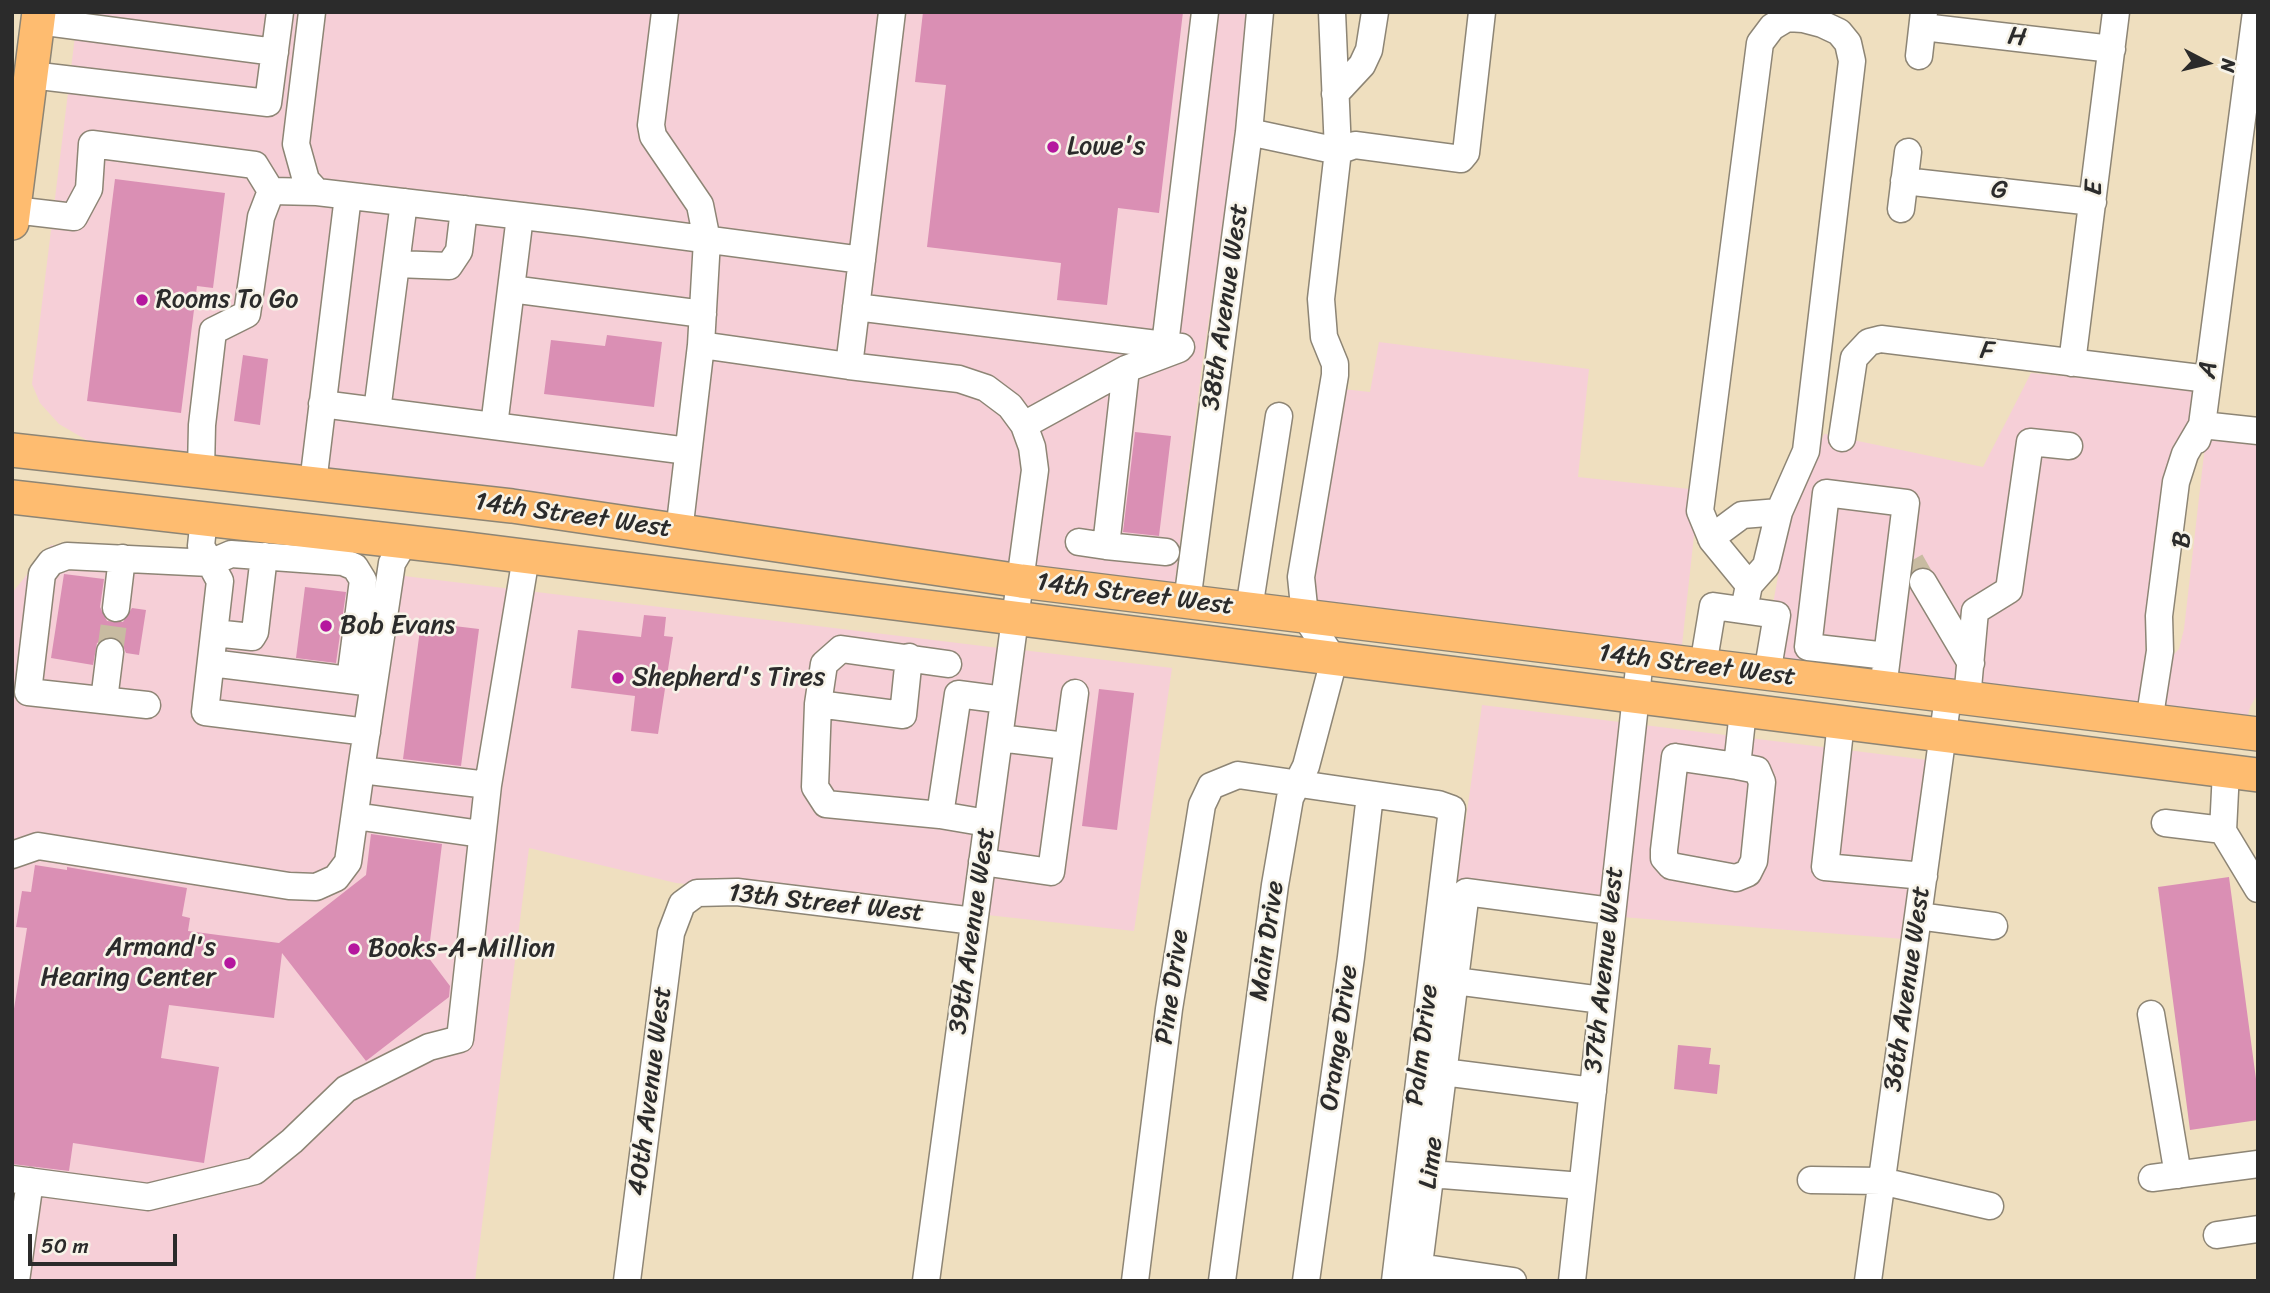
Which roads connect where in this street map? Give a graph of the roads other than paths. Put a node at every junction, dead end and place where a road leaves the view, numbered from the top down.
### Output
1 (280, 12) edge
2 (312, 12) edge
3 (665, 12) edge
4 (892, 12) edge
5 (1205, 12) edge
6 (1260, 12) edge
7 (1332, 12) edge
8 (1375, 12) edge
9 (1482, 12) edge
10 (2116, 12) edge
11 (2256, 12) edge
12 (39, 16) edge
13 (1924, 20) edge
14 (2112, 49) junction
15 (275, 52) junction
16 (1919, 56) dead end
17 (31, 75) junction
18 (1335, 94) junction
19 (1249, 132) junction
20 (1338, 151) junction
21 (1908, 152) dead end
22 (1905, 181) junction
23 (271, 191) junction
24 (317, 192) junction
25 (348, 196) junction
26 (404, 202) junction
27 (2093, 202) junction
28 (464, 209) junction
29 (1901, 209) dead end
30 (520, 216) junction
31 (13, 217) edge
32 (707, 240) junction
33 (862, 260) junction
34 (396, 264) junction
35 (511, 289) junction
36 (856, 307) junction
37 (703, 314) junction
38 (701, 345) junction
39 (1174, 346) junction
40 (1219, 354) junction
41 (2072, 363) junction
42 (849, 366) junction
43 (1126, 369) junction
44 (2208, 379) junction
45 (323, 404) junction
46 (377, 411) junction
47 (1279, 416) dead end
48 (1024, 425) junction
49 (2202, 425) junction
50 (494, 426) junction
51 (2258, 431) edge
52 (1842, 438) dead end
53 (2069, 446) dead end
54 (12, 450) edge
55 (688, 451) junction
56 (201, 470) junction
57 (313, 482) junction
58 (12, 497) edge
59 (1779, 512) junction
60 (204, 518) junction
61 (617, 523) junction
62 (679, 532) junction
63 (1711, 538) junction
64 (404, 542) junction
65 (1079, 542) dead end
66 (1106, 545) junction
67 (1166, 552) dead end
68 (264, 556) junction
69 (526, 556) junction
70 (122, 558) junction
71 (210, 563) junction
72 (1912, 563) junction
73 (1021, 581) junction
74 (1746, 598) junction
75 (1187, 602) junction
76 (116, 608) tunnel mouth
77 (1250, 609) junction
78 (1305, 616) junction
79 (1015, 619) junction
80 (214, 633) junction
81 (110, 652) tunnel mouth
82 (1887, 656) junction
83 (909, 657) junction
84 (1640, 659) junction
85 (1334, 660) junction
86 (211, 663) junction
87 (1970, 663) junction
88 (948, 664) dead end
89 (1703, 666) junction
90 (1767, 674) junction
91 (362, 681) junction
92 (1883, 689) junction
93 (1074, 694) dead end
94 (1635, 698) junction
95 (1958, 698) junction
96 (104, 700) junction
97 (1004, 700) junction
98 (818, 704) junction
99 (147, 705) dead end
100 (1743, 711) junction
101 (1841, 722) junction
102 (2149, 722) junction
103 (2257, 731) edge
104 (367, 732) junction
105 (1943, 735) junction
106 (999, 738) junction
107 (1066, 746) junction
108 (1737, 766) junction
109 (362, 770) junction
110 (2242, 773) edge
111 (488, 785) junction
112 (1298, 785) junction
113 (1370, 795) junction
114 (1452, 809) joint
115 (940, 815) junction
116 (355, 816) junction
117 (987, 823) junction
118 (2165, 823) dead end
119 (2223, 830) junction
120 (481, 834) junction
121 (12, 855) edge
122 (982, 862) junction
123 (1924, 876) junction
124 (2258, 889) edge
125 (682, 904) joint
126 (1611, 911) junction
127 (1918, 916) junction
128 (974, 921) junction
129 (1994, 926) dead end
130 (1455, 981) junction
131 (1602, 1000) junction
132 (2151, 1014) dead end
133 (1443, 1072) junction
134 (1593, 1091) junction
135 (2258, 1164) edge
136 (1430, 1174) junction
137 (21, 1180) edge
138 (1811, 1180) dead end
139 (1881, 1181) junction
140 (1582, 1186) junction
141 (1990, 1206) dead end
142 (2258, 1229) edge
143 (2217, 1235) dead end
144 (1418, 1274) edge
145 (16, 1281) edge
146 (627, 1281) edge
147 (926, 1281) edge
148 (1135, 1281) edge
149 (1222, 1281) edge
150 (1306, 1281) edge
151 (1395, 1281) edge
152 (1513, 1281) edge
153 (1572, 1281) edge
154 (1868, 1281) edge

1 - 15 street
2 - 24 street
3 - 32 street
4 - 33 street
5 - 39 street
6 - 19 street, 38th Avenue West
7 - 18 street
8 - 18 street
9 - 20 street
10 - 14 street, E
11 - 44 street, A
12 - 15 street
12 - 17 main road
13 - 14 street, H
13 - 16 street, H
14 - 27 street, E
15 - 17 street
17 - 31 main road
18 - 20 street
19 - 20 street
19 - 40 street, 38th Avenue West
20 - 78 street
21 - 22 street
22 - 27 street, G
22 - 29 street
23 - 24 street
23 - 31 street
23 - 56 street
24 - 25 street
25 - 26 street
25 - 45 street
26 - 28 street
26 - 34 street
27 - 41 street, E
28 - 30 street
28 - 34 street
30 - 32 street
30 - 35 street
32 - 33 street
32 - 37 street
33 - 36 street
34 - 46 street
35 - 37 street
35 - 50 street
36 - 39 street
36 - 42 street
37 - 38 street
38 - 42 street
38 - 55 street
39 - 40 street
39 - 43 street
40 - 75 street, 38th Avenue West
41 - 44 street, F
41 - 52 street, F
42 - 48 street
43 - 48 street
43 - 66 street
44 - 49 street, A
45 - 46 street
45 - 57 street
46 - 50 street
47 - 77 street
48 - 73 street, 39th Avenue West
49 - 51 street
49 - 102 street, A
50 - 55 street
53 - 87 street, 36th Avenue West
54 - 56 main road, 14th Street West
55 - 62 street
56 - 57 main road, 14th Street West
57 - 61 main road, 14th Street West
58 - 60 main road, 14th Street West
59 - 63 street
59 - 63 street
59 - 74 street
60 - 64 main road, 14th Street West
60 - 71 street
61 - 62 main road, 14th Street West
61 - 64 main road
62 - 73 main road, 14th Street West
63 - 74 street
64 - 69 main road, 14th Street West
64 - 91 street
65 - 66 street
66 - 67 street
68 - 71 street
68 - 80 street
68 - 91 street
69 - 79 main road, 14th Street West
69 - 111 street
70 - 71 street
70 - 76 street
70 - 96 street
71 - 80 street
72 - 82 street
72 - 82 street
72 - 87 street
73 - 75 main road, 14th Street West
73 - 79 street, 39th Avenue West
74 - 89 street
74 - 90 street
75 - 77 main road, 14th Street West
77 - 78 main road, 14th Street West
78 - 84 main road, 14th Street West
78 - 85 street
79 - 85 main road, 14th Street West
79 - 97 street, 39th Avenue West
80 - 86 street
81 - 96 street
82 - 92 street
83 - 88 street
83 - 98 street
83 - 98 street
84 - 89 main road, 14th Street West
84 - 94 street, 37th Avenue West
85 - 94 main road, 14th Street West
85 - 112 street, Main Drive
86 - 91 street
86 - 104 street
87 - 95 street, 36th Avenue West
89 - 90 main road, 14th Street West
90 - 92 main road, 14th Street West
91 - 104 street
92 - 95 main road, 14th Street West
93 - 107 street
94 - 100 main road, 14th Street West
94 - 126 street, 37th Avenue West
95 - 102 main road, 14th Street West
95 - 105 street, 36th Avenue West
96 - 99 street
97 - 106 street, 39th Avenue West
97 - 115 street
98 - 115 street
100 - 101 main road, 14th Street West
100 - 108 street
101 - 105 main road, 14th Street West
101 - 123 street
102 - 103 main road, 14th Street West
104 - 109 street
105 - 110 main road, 14th Street West
105 - 123 street, 36th Avenue West
106 - 107 street
106 - 117 street, 39th Avenue West
107 - 122 street
108 - 108 street
109 - 111 street
109 - 116 street
110 - 119 street
111 - 120 street
112 - 113 street, Pine Drive
112 - 148 street, Pine Drive
112 - 149 street, Main Drive
113 - 114 street, Pine Drive
113 - 150 street, Orange Drive
114 - 151 street, Palm Drive
115 - 117 street
116 - 120 street
116 - 121 street
117 - 122 street, 39th Avenue West
118 - 119 street
119 - 124 street
120 - 137 street
122 - 128 street, 39th Avenue West
123 - 127 street, 36th Avenue West
125 - 128 street, 13th Street West
125 - 146 street, 40th Avenue West
126 - 130 street, Lime
126 - 131 street, 37th Avenue West
127 - 129 street
127 - 139 street, 36th Avenue West
128 - 147 street, 39th Avenue West
130 - 131 street
130 - 133 street, Lime
131 - 134 street, 37th Avenue West
132 - 135 street
133 - 134 street
133 - 136 street, Lime
134 - 140 street, 37th Avenue West
136 - 140 street
136 - 144 street, Lime
137 - 145 street
138 - 139 street
139 - 141 street
139 - 154 street, 36th Avenue West
140 - 153 street, 37th Avenue West
142 - 143 street
144 - 152 street

